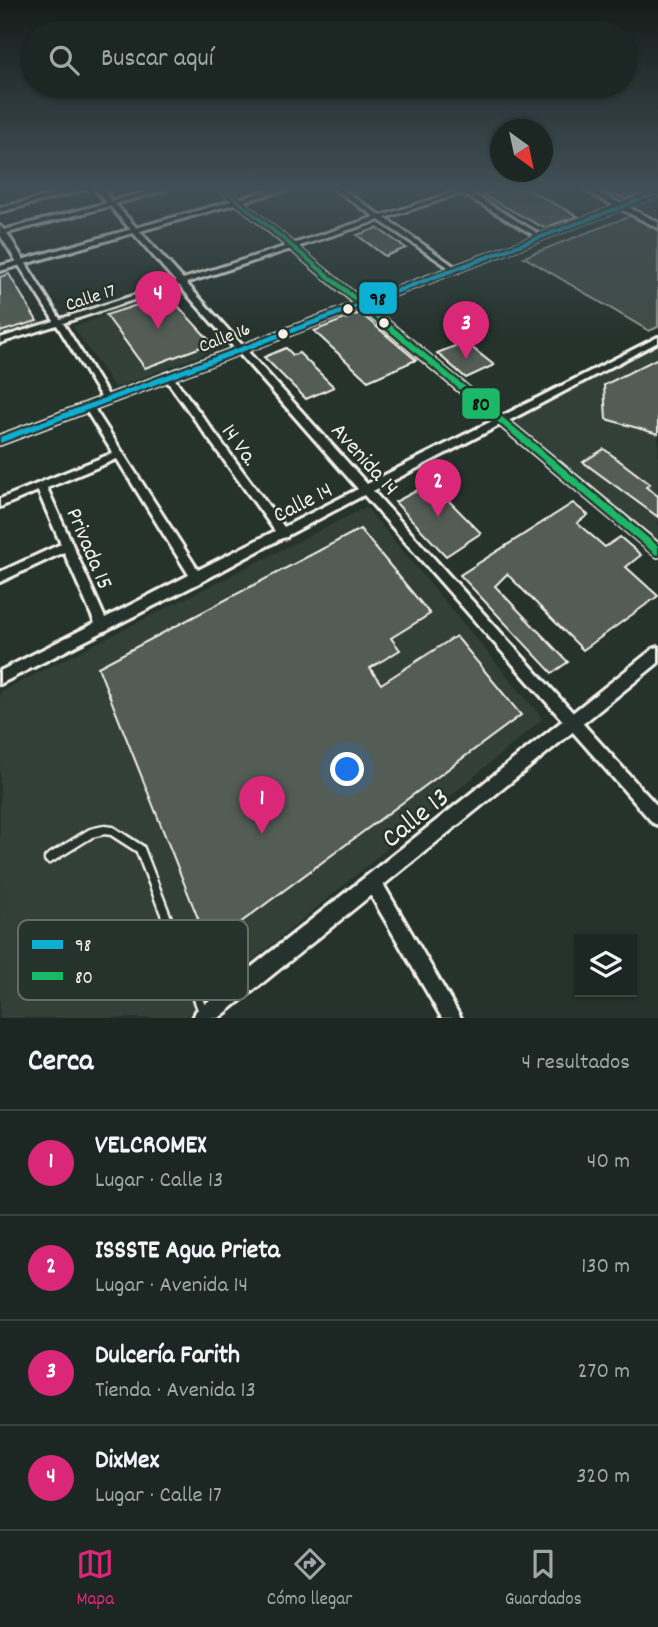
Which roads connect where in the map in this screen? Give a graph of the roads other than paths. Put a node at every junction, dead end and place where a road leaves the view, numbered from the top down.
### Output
1 (5, 237) edge
2 (115, 237) edge
3 (140, 237) edge
4 (279, 237) edge
5 (323, 237) edge
6 (406, 237) edge
7 (541, 237) edge
8 (292, 247) junction
9 (23, 262) junction
10 (0, 269) edge
11 (456, 270) junction
12 (181, 283) junction
13 (362, 304) junction
14 (57, 323) junction
15 (658, 339) edge
16 (0, 341) edge
17 (239, 349) junction
18 (168, 376) junction
19 (107, 400) junction
20 (89, 407) junction
21 (500, 420) junction
22 (0, 440) edge
23 (119, 454) junction
24 (41, 486) junction
25 (367, 491) junction
26 (0, 503) edge
27 (283, 534) junction
28 (67, 546) junction
29 (658, 551) edge
30 (0, 577) edge
31 (197, 578) junction
32 (102, 626) junction
33 (658, 654) edge
34 (0, 678) edge
35 (572, 722) junction
36 (658, 818) edge
37 (50, 859) dead end
38 (373, 883) junction
39 (167, 920) edge
40 (248, 982) edge
41 (198, 1000) edge
42 (225, 1000) edge
43 (204, 1017) edge
44 (452, 1018) edge

1 - 9 street
2 - 9 street
3 - 12 street, Avenida 14
4 - 8 street
5 - 8 street, Calle 17
6 - 11 street
7 - 11 street, Calle 16
8 - 12 street, Calle 17
8 - 13 street
9 - 10 street
9 - 14 street
11 - 13 street, Calle 16
12 - 14 street, Calle 17
12 - 17 street, Avenida 14
13 - 17 street, Calle 16
13 - 21 street
14 - 16 street, Calle 17
14 - 19 street
15 - 21 street, Calle 14
17 - 18 street, Calle 16
17 - 25 street, Avenida 14
18 - 19 street, Calle 16
18 - 27 street, 14 Va.
19 - 20 street, Calle 16
20 - 22 street, Calle 16
20 - 23 street
21 - 25 street, Calle 14
21 - 29 street
23 - 24 street
23 - 31 street
24 - 26 street
24 - 28 street, Privada 15
25 - 27 street, Calle 14
25 - 35 street, Avenida 14
27 - 31 street, Calle 14
28 - 30 street
28 - 32 street, Privada 15
31 - 32 street, Calle 14
32 - 34 street, Calle 14
33 - 35 street, Calle 13
35 - 36 street, Avenida 14
35 - 38 street, Calle 13
37 - 39 lane
38 - 40 street, Calle 13
38 - 44 street
41 - 43 lane
42 - 43 street, Calle 13

